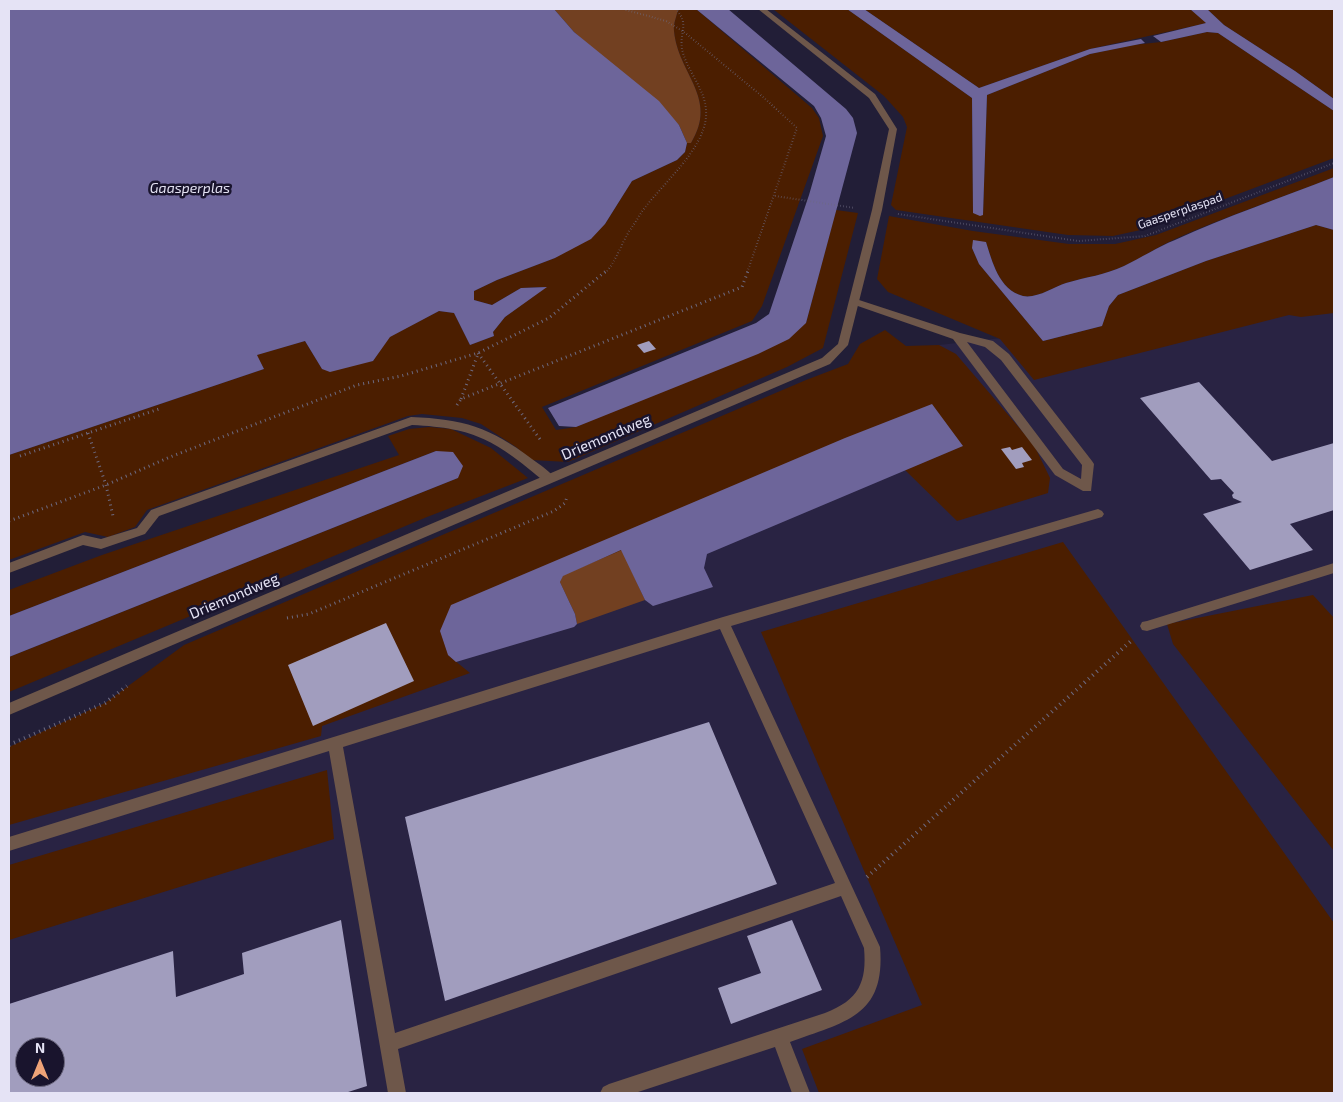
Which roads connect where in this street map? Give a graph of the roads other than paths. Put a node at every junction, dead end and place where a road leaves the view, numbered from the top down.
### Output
1 (762, 9) edge
2 (856, 302) junction
3 (957, 336) junction
4 (550, 479) junction
5 (1098, 514) dead end
6 (9, 568) edge
7 (1334, 568) edge
8 (723, 622) junction
9 (1147, 626) road end
10 (9, 709) edge
11 (335, 744) junction
12 (9, 844) edge
13 (844, 887) junction
14 (780, 1037) junction
15 (388, 1044) junction
16 (397, 1093) edge
17 (609, 1093) edge
18 (801, 1093) edge

1 - 2 street, Driemondweg
2 - 3 street
2 - 4 street, Driemondweg
3 - 3 street
4 - 6 street
4 - 10 street, Driemondweg
5 - 8 street
7 - 9 street
8 - 11 street
8 - 13 street
11 - 12 street
11 - 15 street
13 - 14 street
13 - 15 street
14 - 17 street
14 - 18 street
15 - 16 street

